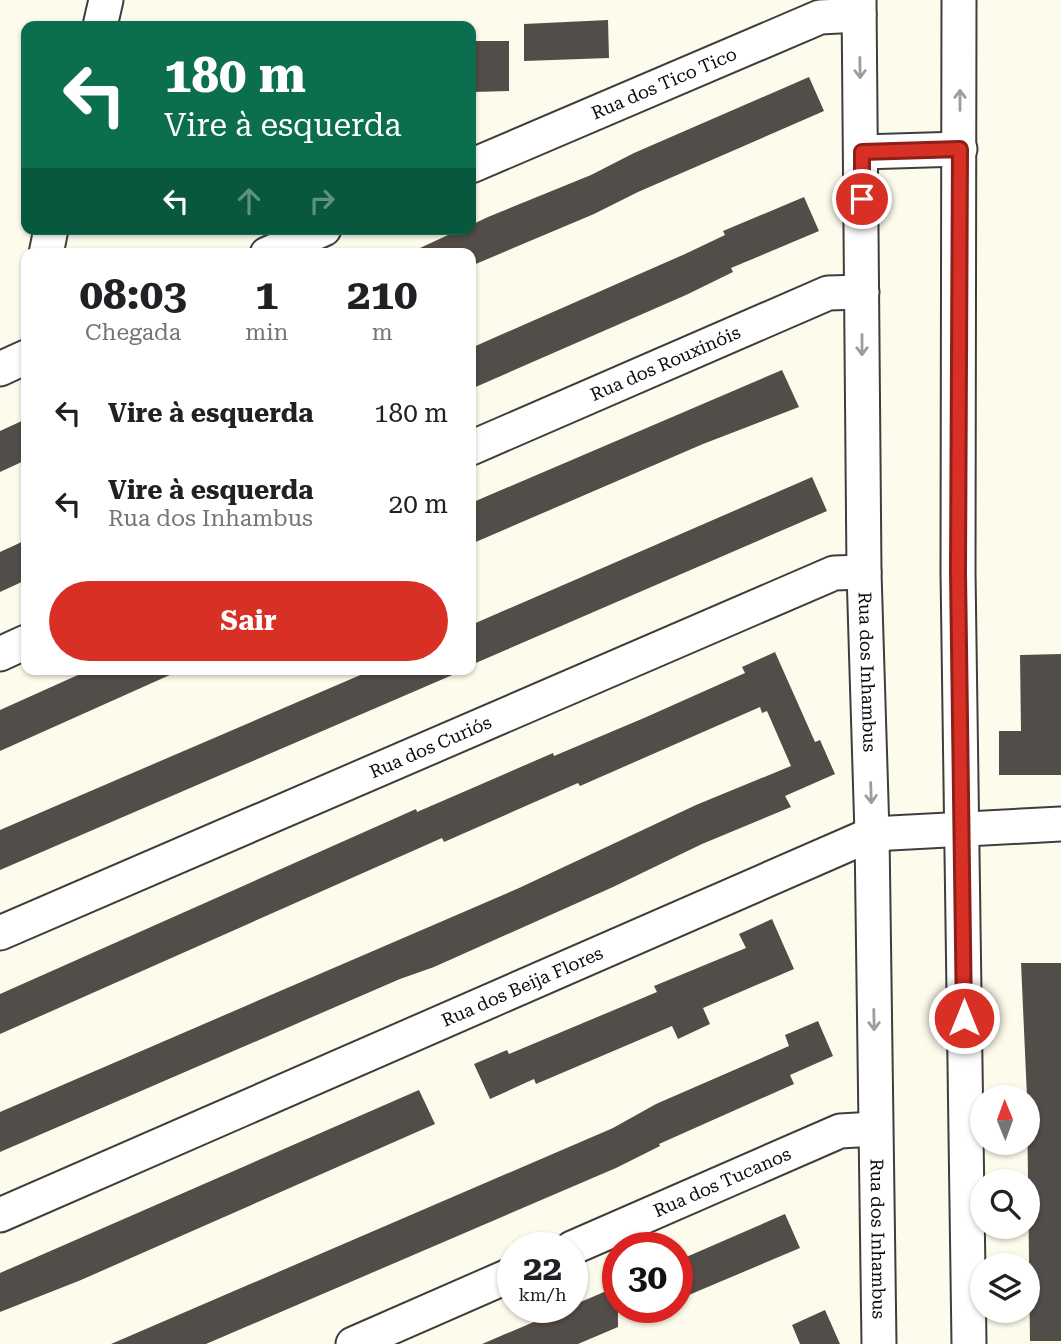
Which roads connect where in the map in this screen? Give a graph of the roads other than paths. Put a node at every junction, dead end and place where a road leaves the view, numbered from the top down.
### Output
1 (106, 0) edge
2 (959, 0) edge
3 (859, 7) edge
4 (101, 21) edge
5 (960, 149) junction
6 (862, 152) junction
7 (476, 164) edge
8 (310, 235) edge
9 (281, 248) edge
10 (862, 292) junction
11 (21, 359) edge
12 (0, 369) edge
13 (476, 447) edge
14 (864, 572) junction
15 (21, 644) edge
16 (0, 654) edge
17 (1061, 824) edge
18 (963, 827) junction
19 (872, 834) junction
20 (0, 933) edge
21 (875, 1129) junction
22 (0, 1215) edge
23 (588, 1241) edge
24 (497, 1281) edge
25 (353, 1344) edge
26 (879, 1344) edge
27 (969, 1344) edge

1 - 4 street
5 -> 2 street
3 -> 6 street, Rua dos Inhambus
3 - 7 street, Rua dos Tico Tico
5 - 6 street
5 - 18 street
6 - 10 street, Rua dos Inhambus
8 - 9 street
10 - 13 street, Rua dos Rouxinóis
10 -> 14 street, Rua dos Inhambus
11 - 12 street
14 -> 19 street, Rua dos Inhambus
14 - 20 street, Rua dos Curiós
15 - 16 street
17 - 18 street, Rua dos Beija Flores
18 - 19 street, Rua dos Beija Flores
18 - 27 street
19 -> 21 street, Rua dos Inhambus
19 - 22 street, Rua dos Beija Flores
21 - 23 street, Rua dos Tucanos
21 - 26 street, Rua dos Inhambus
24 - 25 street

